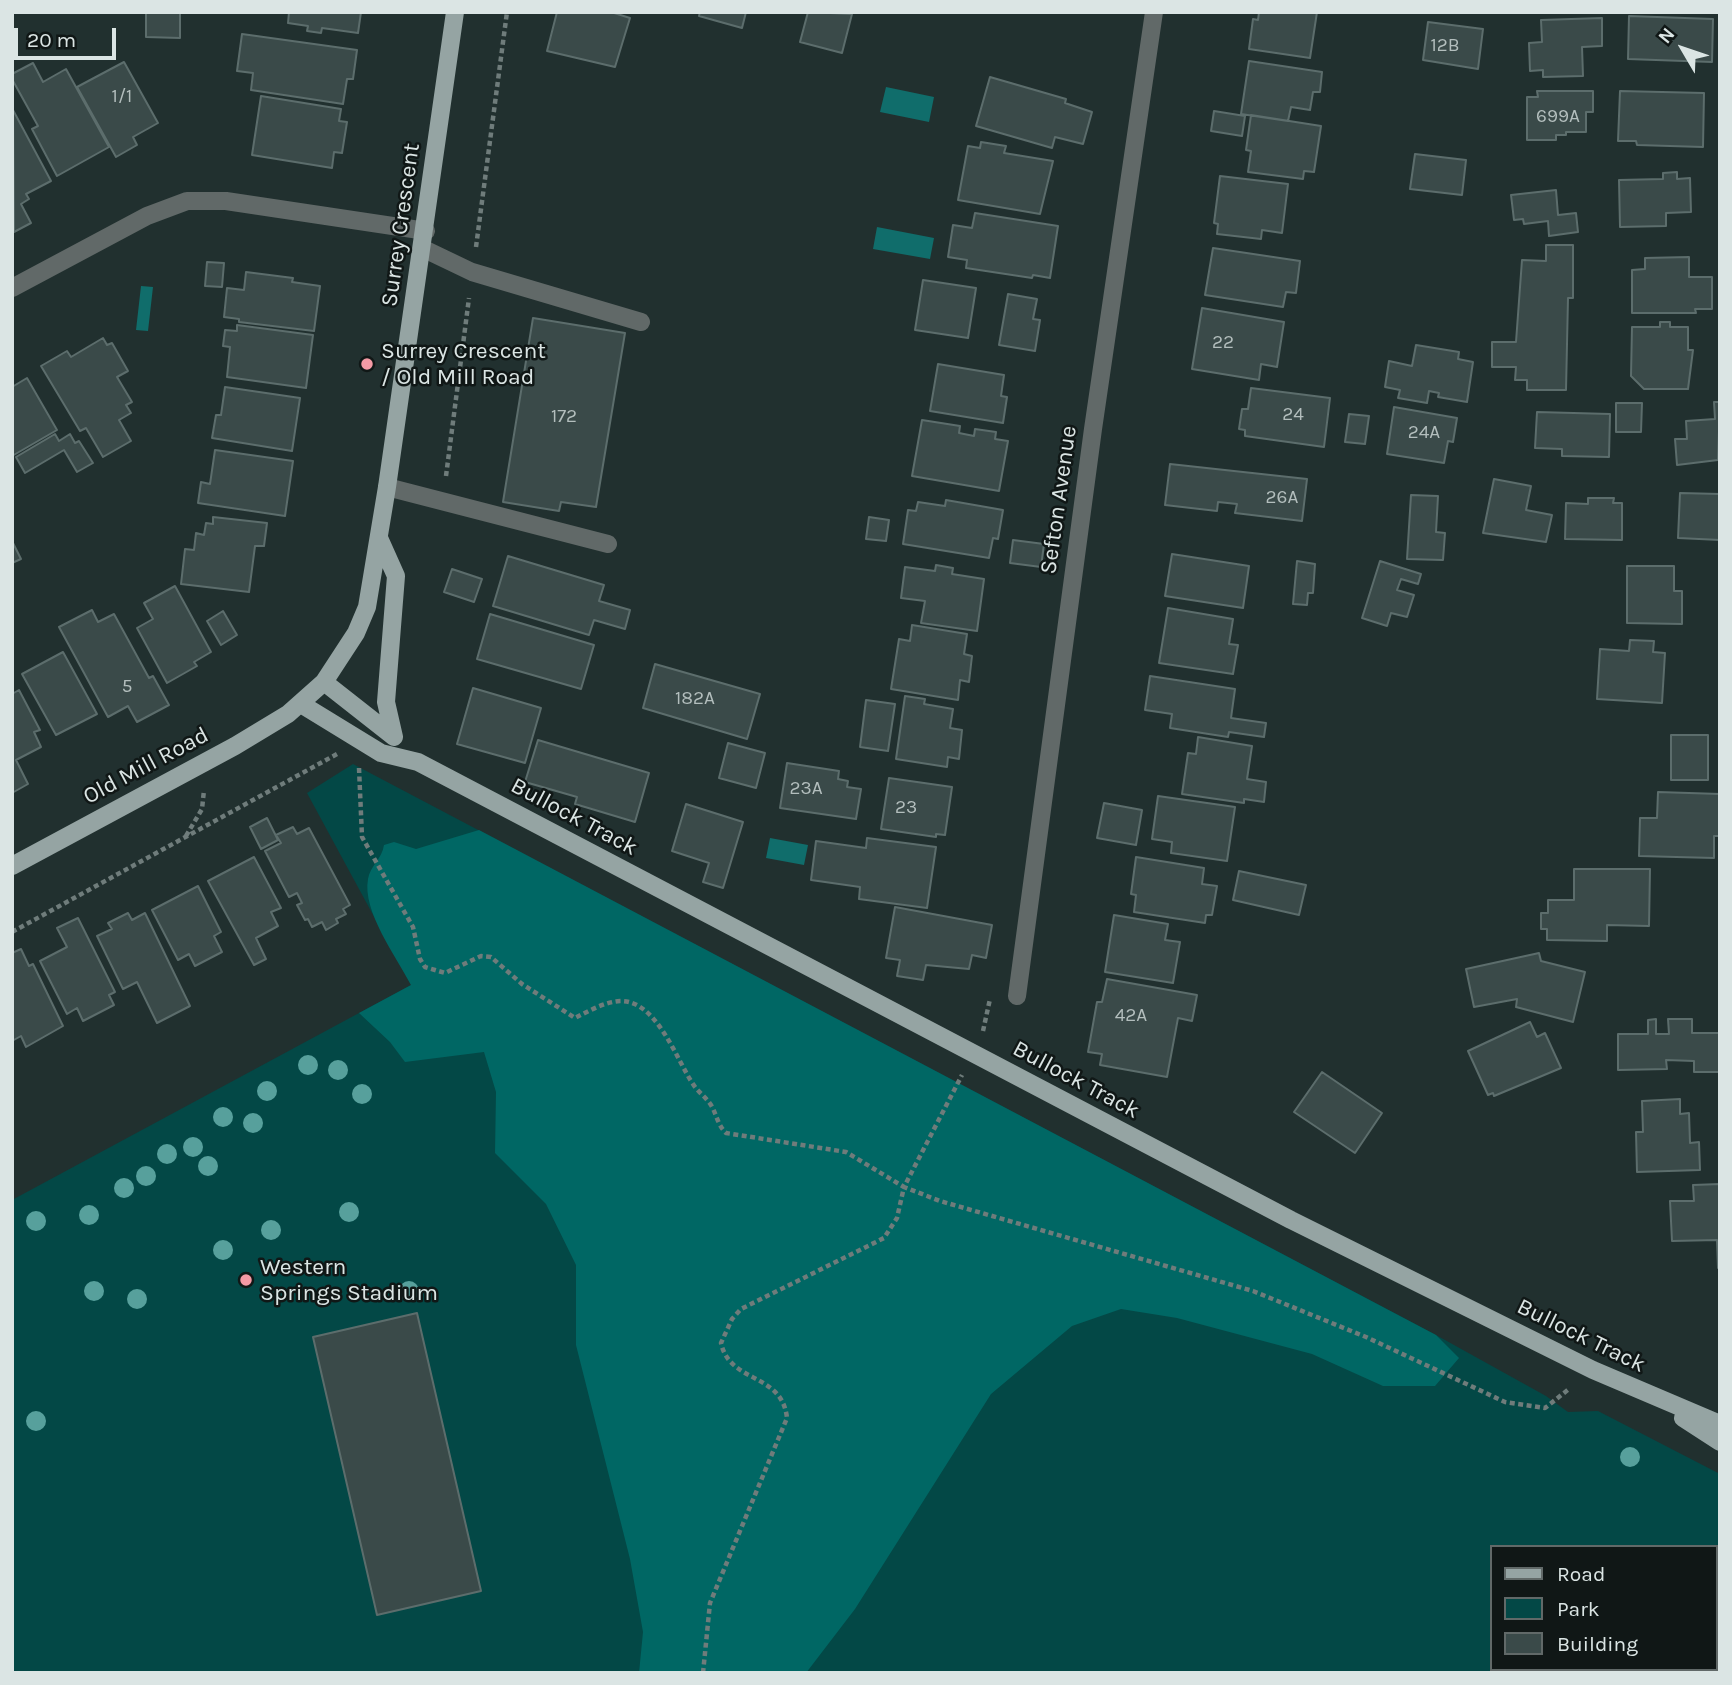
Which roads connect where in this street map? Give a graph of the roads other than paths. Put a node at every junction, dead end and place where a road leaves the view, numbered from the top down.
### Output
1 (455, 12) edge
2 (1154, 12) edge
3 (425, 240) junction
4 (12, 288) edge
5 (641, 322) dead end
6 (387, 487) junction
7 (379, 538) junction
8 (608, 544) dead end
9 (324, 682) junction
10 (301, 705) junction
11 (394, 737) junction
12 (418, 762) junction
13 (12, 866) edge
14 (1017, 996) dead end
15 (1654, 1398) junction
16 (1720, 1424) edge
17 (1720, 1442) edge

1 - 3 main road, Surrey Crescent
2 - 14 street, Sefton Avenue
3 - 4 street
3 - 5 street
3 - 6 main road, Surrey Crescent
6 - 7 main road, Surrey Crescent
6 - 8 street
7 - 9 main road, Surrey Crescent
7 - 11 main road
9 - 10 main road, Old Mill Road
9 - 11 main road, Bullock Track
10 - 12 main road, Bullock Track
10 - 13 main road, Old Mill Road
11 - 12 main road, Bullock Track
12 - 15 main road, Bullock Track
15 - 16 main road, Bullock Track
15 - 17 main road

